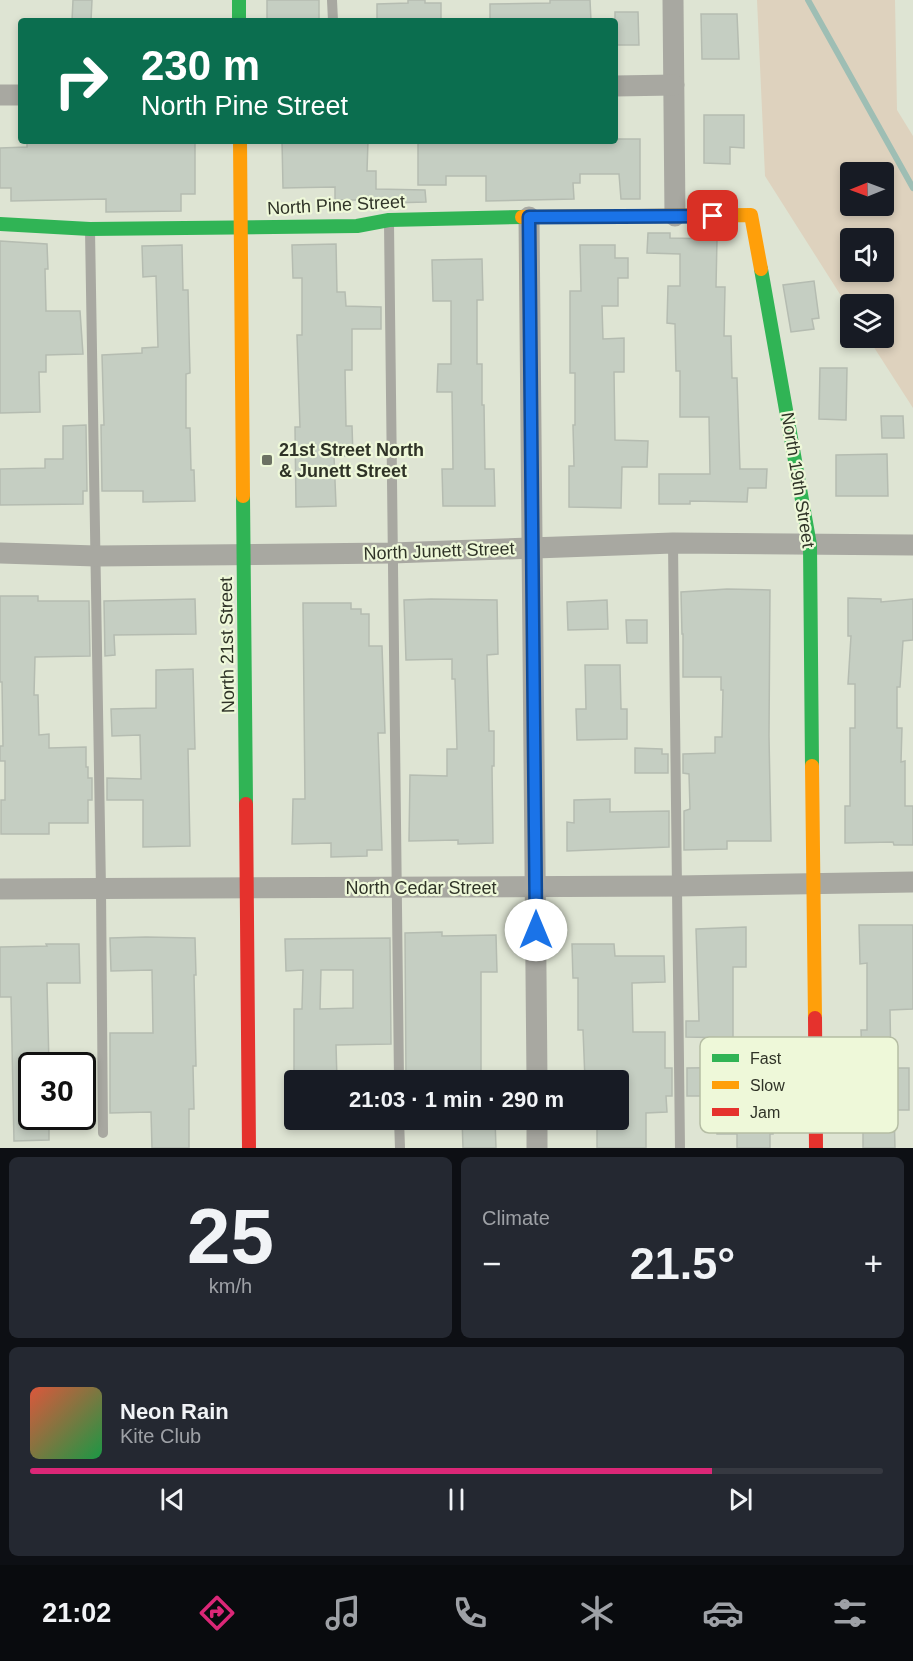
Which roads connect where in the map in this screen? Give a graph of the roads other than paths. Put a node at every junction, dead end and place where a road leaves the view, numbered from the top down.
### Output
1 (239, 0) edge
2 (332, 0) edge
3 (673, 0) edge
4 (239, 18) edge
5 (333, 18) edge
6 (674, 85) junction
7 (618, 86) edge
8 (0, 95) edge
9 (18, 95) edge
10 (240, 144) edge
11 (675, 216) junction
12 (529, 217) junction
13 (389, 220) junction
14 (0, 224) edge
15 (240, 227) junction
16 (90, 229) junction
17 (673, 543) junction
18 (810, 544) junction
19 (913, 545) edge
20 (532, 548) junction
21 (0, 553) edge
22 (392, 553) junction
23 (244, 554) junction
24 (96, 556) junction
25 (913, 882) edge
26 (814, 885) junction
27 (677, 886) junction
28 (397, 888) junction
29 (535, 888) junction
30 (0, 889) edge
31 (101, 889) junction
32 (247, 889) junction
33 (815, 1037) edge
34 (399, 1070) edge
35 (537, 1070) edge
36 (399, 1130) edge
37 (537, 1130) edge
38 (103, 1132) dead end
39 (816, 1133) edge
40 (249, 1148) edge
41 (400, 1148) edge
42 (537, 1148) edge
43 (680, 1148) edge
44 (816, 1148) edge

1 - 4 street
2 - 5 lane
3 - 6 street
6 - 7 street
6 - 11 street
8 - 9 street
10 - 15 street, North 21st Street
11 - 12 street, North Pine Street
11 - 18 street, North 19th Street
12 - 13 street, North Pine Street
12 - 20 street
13 - 15 street, North Pine Street
13 - 22 lane
14 - 16 street, North Pine Street
15 - 16 street, North Pine Street
15 - 23 street, North 21st Street
16 - 24 lane
17 - 18 street, North Junett Street
17 - 20 street, North Junett Street
17 - 27 lane
18 - 19 street, North Junett Street
18 - 26 street, North 19th Street
20 - 22 street, North Junett Street
20 - 29 street
21 - 24 street, North Junett Street
22 - 23 street, North Junett Street
22 - 28 lane
23 - 24 street, North Junett Street
23 - 32 street, North 21st Street
24 - 31 lane
25 - 26 street, North Cedar Street
26 - 27 street, North Cedar Street
26 - 33 street, North 19th Street
27 - 29 street, North Cedar Street
27 - 43 lane
28 - 29 street, North Cedar Street
28 - 32 street, North Cedar Street
28 - 34 lane
29 - 35 street
30 - 31 street, North Cedar Street
31 - 32 street, North Cedar Street
31 - 38 lane
32 - 40 street, North 21st Street
36 - 41 lane
37 - 42 street
39 - 44 street, North 19th Street

